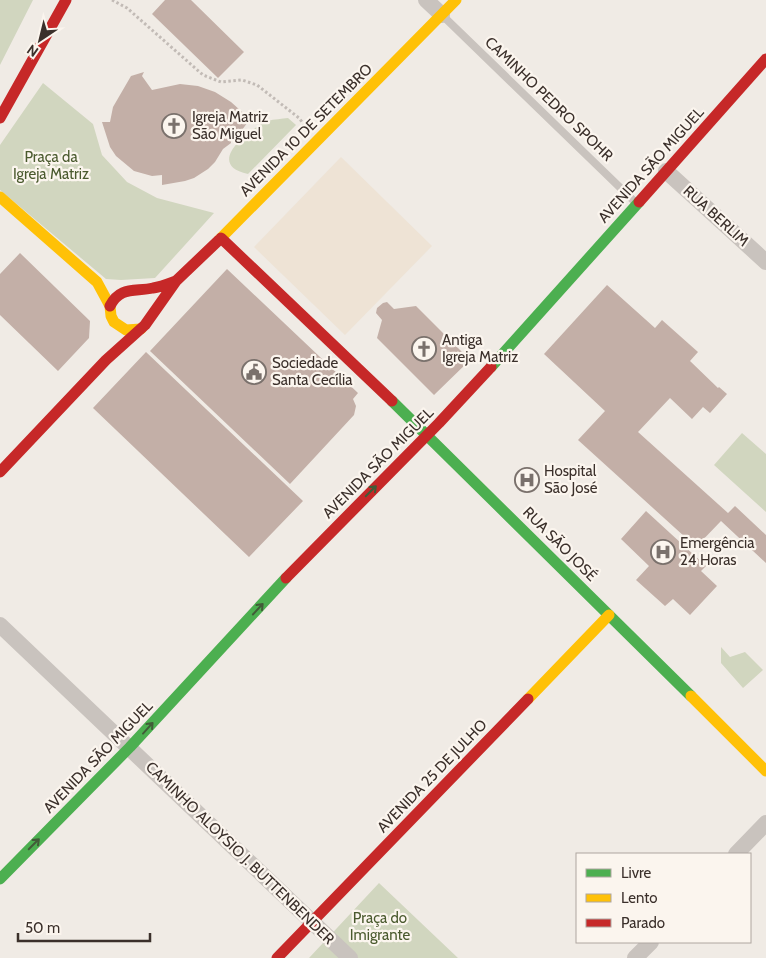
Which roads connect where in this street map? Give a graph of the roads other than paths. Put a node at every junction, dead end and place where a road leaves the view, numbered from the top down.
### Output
1 (66, 0) edge
2 (426, 0) edge
3 (456, 0) edge
4 (442, 15) junction
5 (766, 59) edge
6 (0, 118) edge
7 (666, 171) junction
8 (0, 198) edge
9 (636, 204) junction
10 (221, 238) junction
11 (766, 262) edge
12 (176, 281) junction
13 (97, 282) junction
14 (134, 290) junction
15 (121, 292) junction
16 (110, 311) junction
17 (145, 325) junction
18 (106, 360) junction
19 (427, 434) junction
20 (0, 472) edge
21 (610, 615) junction
22 (0, 625) edge
23 (130, 748) junction
24 (766, 771) edge
25 (766, 823) edge
26 (737, 853) edge
27 (0, 879) edge
28 (312, 921) junction
29 (650, 943) edge
30 (277, 958) edge
31 (350, 958) edge
32 (635, 958) edge

1 - 6 main road
2 - 4 street
3 - 4 main road, AVENIDA 10 DE SETEMBRO
4 - 9 lane, CAMINHO PEDRO SPOHR
4 - 10 main road, AVENIDA 10 DE SETEMBRO
5 - 7 main road, AVENIDA SÃO MIGUEL
7 - 9 main road, AVENIDA SÃO MIGUEL
7 - 11 street, RUA BERLIM
8 - 13 main road
9 - 19 main road, AVENIDA SÃO MIGUEL
10 - 12 main road, AVENIDA 10 DE SETEMBRO
10 - 19 main road, RUA SÃO JOSÉ
12 - 14 main road, AVENIDA 10 DE SETEMBRO
12 - 17 main road, AVENIDA 10 DE SETEMBRO
13 - 15 main road
13 - 16 main road
14 - 15 main road, AVENIDA 10 DE SETEMBRO
14 - 17 main road
15 - 16 main road
16 - 17 main road
16 - 18 main road, AVENIDA 10 DE SETEMBRO
17 - 18 main road, AVENIDA 10 DE SETEMBRO
18 - 20 main road, AVENIDA 10 DE SETEMBRO
19 - 21 main road, RUA SÃO JOSÉ
23 -> 19 main road, AVENIDA SÃO MIGUEL
21 - 24 main road, RUA SÃO JOSÉ
21 - 28 main road, AVENIDA 25 DE JULHO
22 - 23 street, CAMINHO ALOYSIO J. BUTTENBENDER
27 -> 23 main road, AVENIDA SÃO MIGUEL
23 - 28 street, CAMINHO ALOYSIO J. BUTTENBENDER
25 - 26 street
28 - 30 main road, AVENIDA 25 DE JULHO
28 - 31 street, CAMINHO ALOYSIO J. BUTTENBENDER
29 - 32 street

